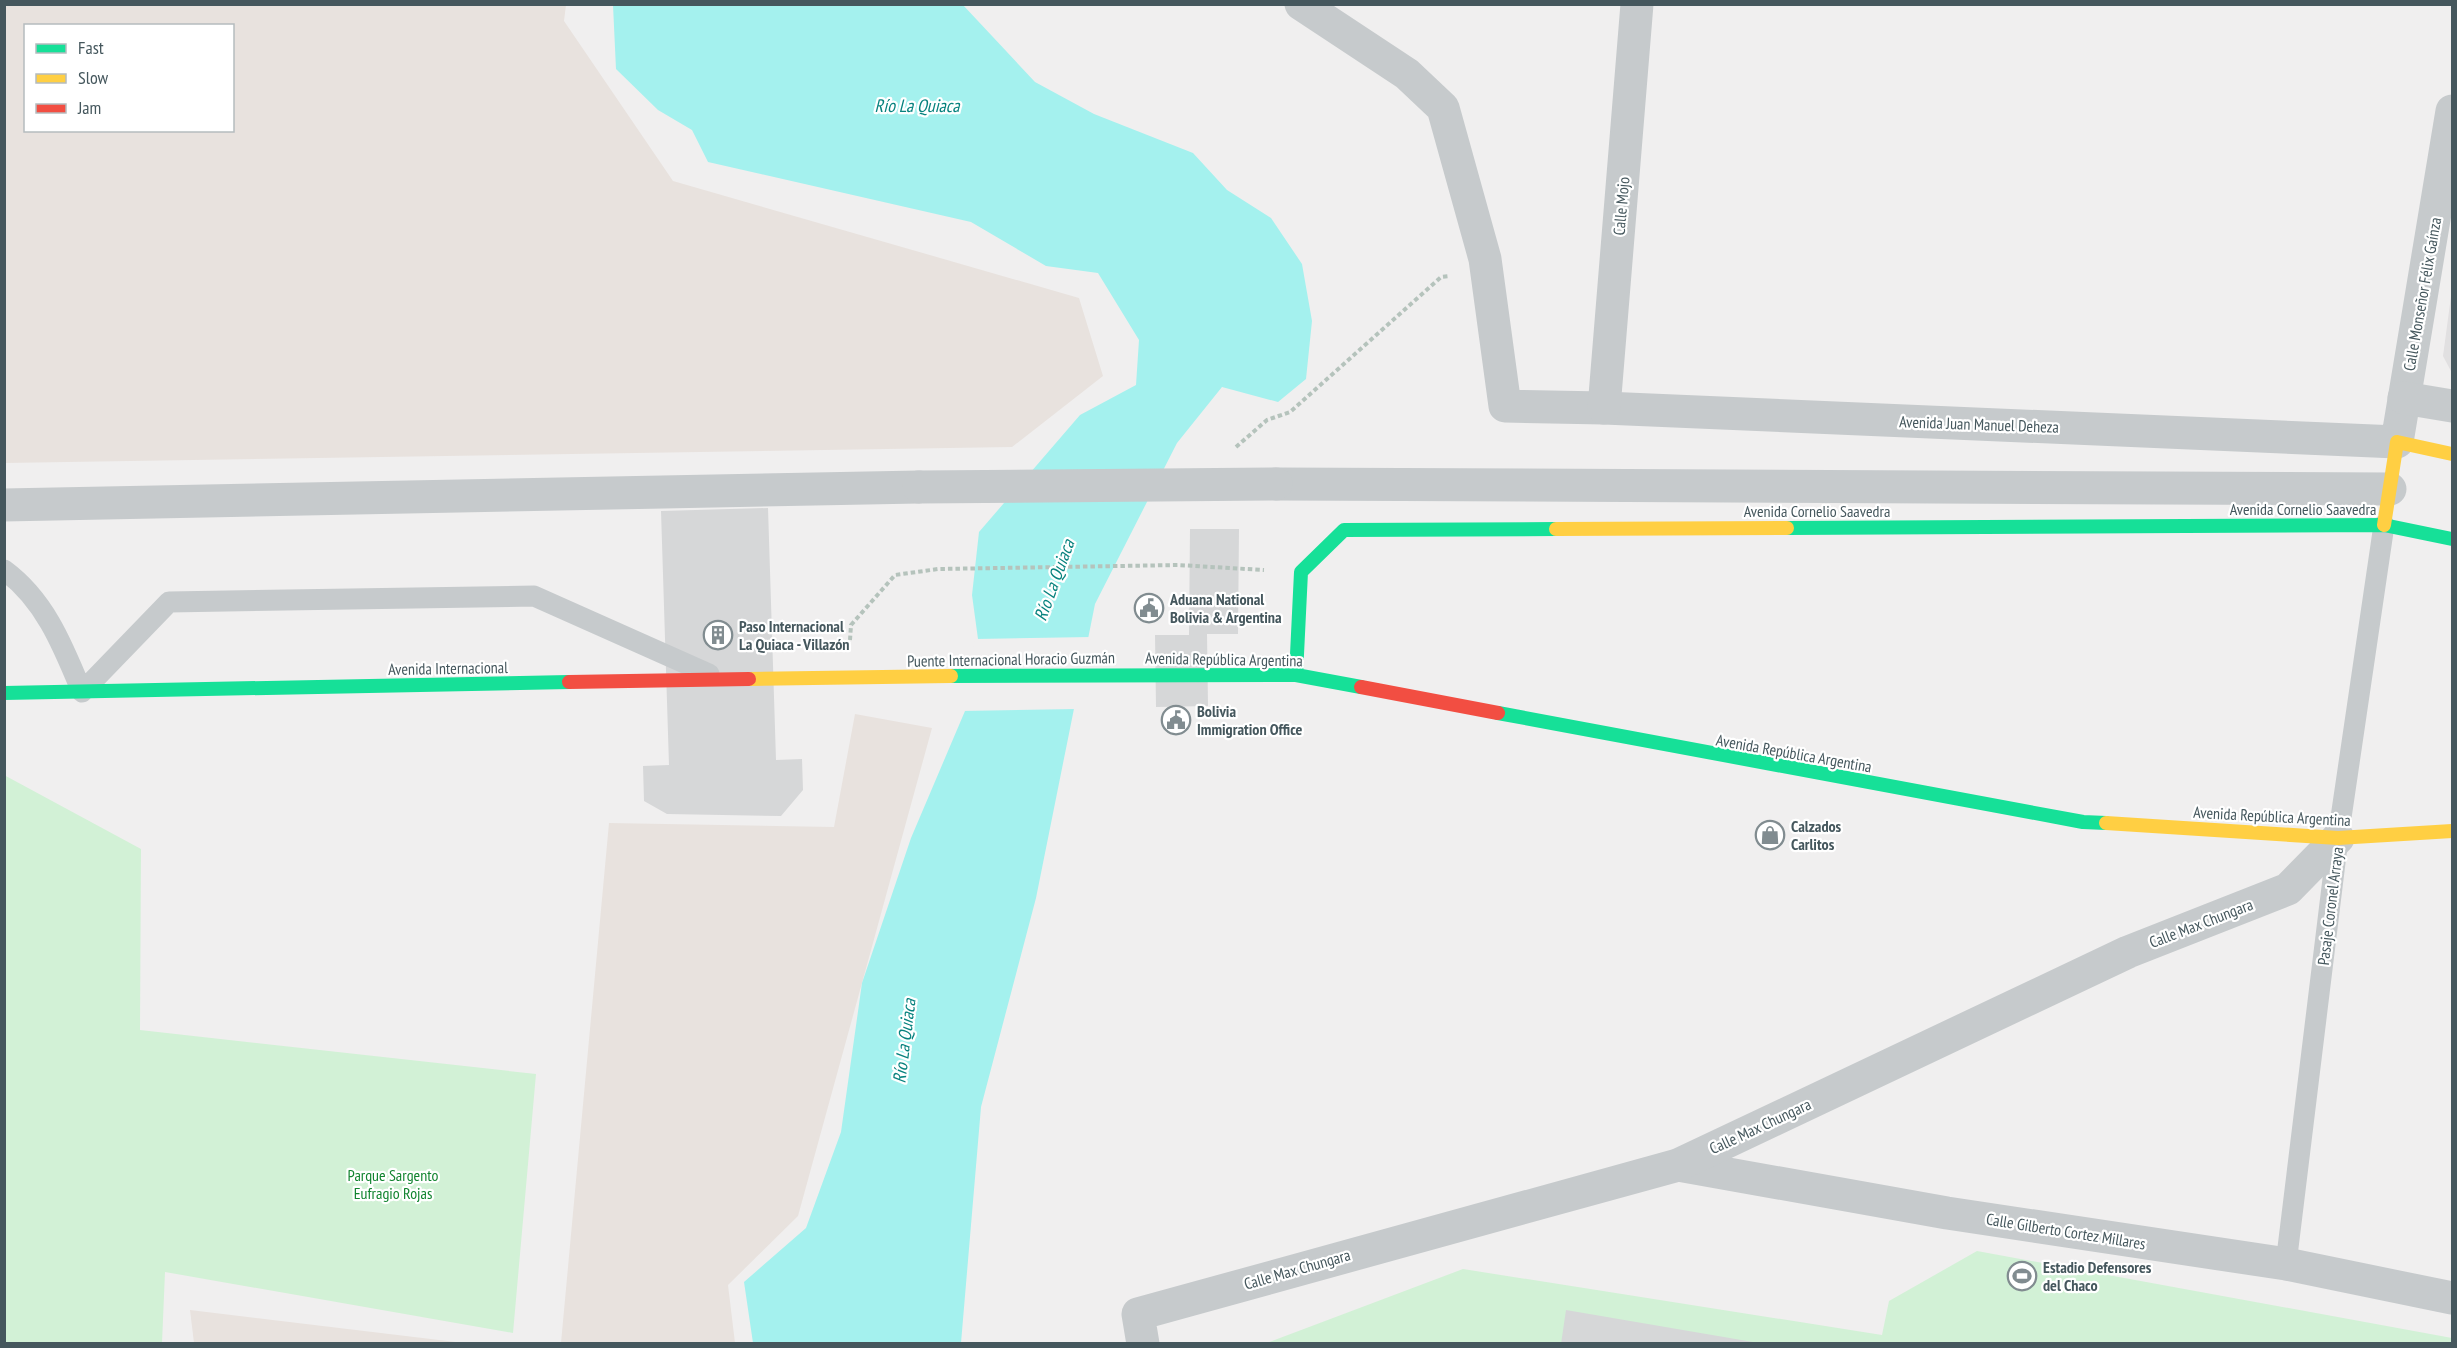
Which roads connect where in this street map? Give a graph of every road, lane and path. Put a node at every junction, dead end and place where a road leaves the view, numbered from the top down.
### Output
1 (1301, 4) edge
2 (1637, 4) edge
3 (2452, 111) edge
4 (1486, 271) junction
5 (2404, 398) junction
6 (2452, 406) edge
7 (1604, 408) junction
8 (2397, 442) junction
9 (1233, 451) dead end
10 (2452, 454) edge
11 (2390, 489) junction
12 (4, 505) edge
13 (2384, 525) junction
14 (2452, 539) edge
15 (4, 570) edge
16 (1301, 572) junction
17 (1132, 674) joint
18 (1296, 675) junction
19 (891, 676) joint
20 (848, 677) junction
21 (721, 680) junction
22 (82, 692) junction
23 (4, 693) edge
24 (2452, 831) edge
25 (2338, 838) junction
26 (1678, 1165) junction
27 (2286, 1264) junction
28 (2452, 1298) edge
29 (1140, 1329) edge

1 - 4 street
2 - 7 street, Calle Mojo
3 - 5 street, Calle Monseñor Félix Gaínza
4 - 7 street, Avenida Juan Manuel Deheza
4 - 9 path
5 - 6 street
5 - 8 street, Calle Monseñor Félix Gaínza
7 - 8 street, Avenida Juan Manuel Deheza
8 - 10 main road, Avenida Juan Manuel Deheza
8 - 11 main road, Pasaje Coronel Arraya
11 - 12 street, bridge
11 - 13 main road, Pasaje Coronel Arraya
13 - 14 main road, Avenida Cornelio Saavedra
13 - 16 main road, Avenida Cornelio Saavedra
13 - 25 lane, Pasaje Coronel Arraya
15 - 22 lane
16 - 18 main road
16 - 20 path
17 - 18 main road, Avenida República Argentina
17 - 19 main road, Puente Internacional Horacio Guzmán
18 - 25 main road, Avenida República Argentina
19 - 20 main road, Avenida Internacional
20 - 21 main road, Avenida Internacional
21 - 22 main road, Avenida Internacional
21 - 22 lane
22 - 23 main road, Avenida Internacional
24 - 25 main road, Avenida República Argentina
25 - 26 street, Calle Max Chungara
25 - 27 lane, Pasaje Coronel Arraya
26 - 27 street, Calle Gilberto Cortez Millares
26 - 29 street, Calle Max Chungara
27 - 28 street, Calle Gilberto Cortez Millares

